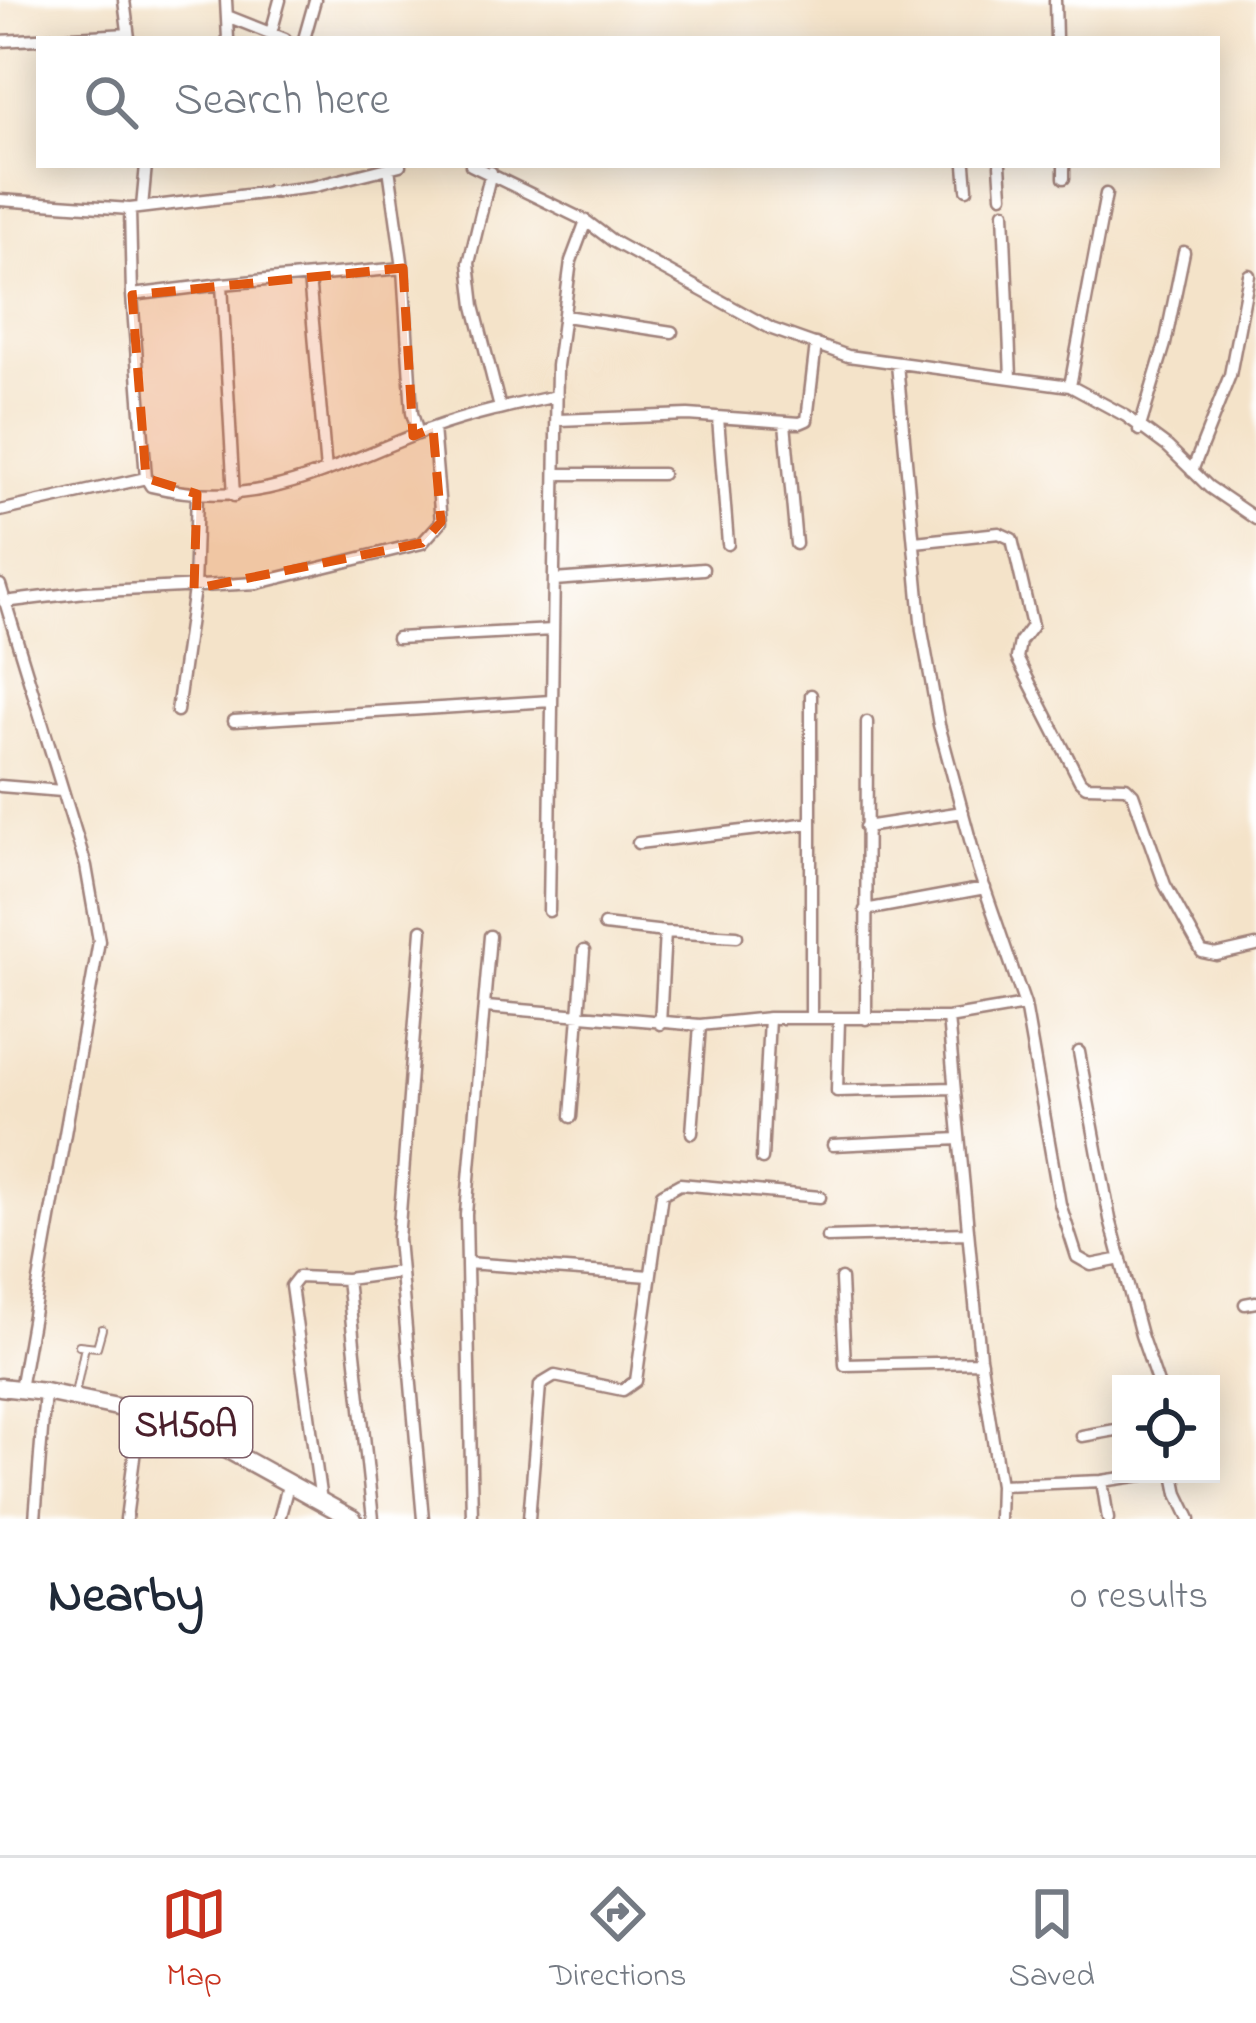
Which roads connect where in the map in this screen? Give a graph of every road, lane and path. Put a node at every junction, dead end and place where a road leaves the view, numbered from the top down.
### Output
1 (124, 0) edge
2 (226, 0) edge
3 (280, 0) edge
4 (315, 0) edge
5 (1055, 0) edge
6 (227, 16) junction
7 (271, 33) junction
8 (129, 36) edge
9 (228, 36) edge
10 (278, 36) edge
11 (305, 36) edge
12 (1056, 36) edge
13 (36, 40) edge
14 (0, 41) edge
15 (145, 168) edge
16 (391, 168) edge
17 (395, 168) edge
18 (965, 168) edge
19 (1000, 168) edge
20 (497, 171) edge
21 (967, 189) dead end
22 (1002, 194) dead end
23 (1106, 194) dead end
24 (0, 200) edge
25 (136, 208) junction
26 (1004, 212) dead end
27 (586, 221) junction
28 (1184, 252) dead end
29 (403, 268) junction
30 (1249, 275) dead end
31 (309, 277) junction
32 (222, 284) junction
33 (132, 295) junction
34 (565, 316) junction
35 (672, 332) dead end
36 (816, 344) junction
37 (897, 364) junction
38 (1012, 377) junction
39 (1070, 386) junction
40 (557, 396) junction
41 (500, 408) junction
42 (718, 418) junction
43 (558, 420) junction
44 (784, 423) junction
45 (433, 428) junction
46 (1139, 430) junction
47 (418, 434) junction
48 (326, 471) junction
49 (1192, 472) junction
50 (556, 474) junction
51 (662, 474) dead end
52 (146, 478) junction
53 (197, 494) junction
54 (234, 496) junction
55 (0, 511) edge
56 (1256, 519) edge
57 (915, 542) junction
58 (728, 544) dead end
59 (796, 544) dead end
60 (703, 569) dead end
61 (554, 580) junction
62 (0, 585) edge
63 (194, 589) junction
64 (4, 602) junction
65 (553, 630) junction
66 (397, 638) dead end
67 (811, 695) dead end
68 (551, 701) junction
69 (177, 710) dead end
70 (234, 721) dead end
71 (867, 722) dead end
72 (0, 787) edge
73 (62, 791) junction
74 (963, 812) junction
75 (811, 823) junction
76 (865, 827) junction
77 (638, 843) dead end
78 (985, 888) junction
79 (865, 910) junction
80 (549, 911) dead end
81 (604, 925) dead end
82 (422, 931) dead end
83 (665, 932) junction
84 (490, 936) dead end
85 (737, 936) dead end
86 (1256, 946) edge
87 (584, 951) dead end
88 (1025, 1005) junction
89 (486, 1007) junction
90 (580, 1018) junction
91 (769, 1018) junction
92 (811, 1018) junction
93 (839, 1018) junction
94 (948, 1018) junction
95 (866, 1019) junction
96 (660, 1024) junction
97 (700, 1025) junction
98 (1079, 1052) dead end
99 (954, 1088) junction
100 (571, 1117) dead end
101 (692, 1133) dead end
102 (958, 1139) junction
103 (833, 1145) dead end
104 (762, 1159) dead end
105 (820, 1197) dead end
106 (967, 1233) junction
107 (827, 1237) dead end
108 (1121, 1258) junction
109 (467, 1263) junction
110 (399, 1272) junction
111 (650, 1276) junction
112 (347, 1279) junction
113 (841, 1279) dead end
114 (102, 1329) dead end
115 (981, 1362) junction
116 (1155, 1375) edge
117 (0, 1387) edge
118 (20, 1389) junction
119 (45, 1392) junction
120 (74, 1398) junction
121 (140, 1411) junction
122 (1112, 1431) edge
123 (1082, 1436) dead end
124 (1112, 1480) edge
125 (1102, 1481) junction
126 (289, 1482) junction
127 (1176, 1483) edge
128 (1000, 1485) junction
129 (321, 1501) junction
130 (35, 1519) edge
131 (126, 1519) edge
132 (279, 1519) edge
133 (353, 1519) edge
134 (373, 1519) edge
135 (423, 1519) edge
136 (472, 1519) edge
137 (530, 1519) edge
138 (999, 1519) edge
139 (1108, 1519) edge
140 (1190, 1519) edge

1 - 8 street
2 - 6 street
3 - 7 street
4 - 11 street
5 - 12 street
6 - 7 street
6 - 9 street
7 - 10 street
13 - 14 street
15 - 25 street
16 - 25 street
17 - 29 street
18 - 21 street
19 - 22 street
20 - 27 street
20 - 41 street
23 - 39 street
24 - 25 street
25 - 33 street
26 - 38 street
27 - 34 street
27 - 36 street
28 - 46 street
29 - 31 street
29 - 47 street
30 - 49 street
31 - 32 street
31 - 48 street
32 - 33 street
32 - 54 street
33 - 52 street
34 - 35 street
34 - 40 street
36 - 37 street
36 - 44 street
37 - 38 street
37 - 57 street
38 - 39 street
39 - 46 street
40 - 41 street
40 - 43 street
41 - 45 street
42 - 43 street
42 - 44 street
42 - 58 street
43 - 50 street
44 - 59 street
45 - 47 street
45 - 63 street
46 - 49 street
47 - 48 street
48 - 54 street
49 - 56 street
50 - 51 street
50 - 61 street
52 - 53 street
52 - 55 street
53 - 54 street
53 - 63 street
57 - 74 street
57 - 86 street
60 - 61 street
61 - 65 street
62 - 64 street
63 - 64 street
63 - 69 street
64 - 73 street
65 - 66 street
65 - 68 street
67 - 75 street
68 - 70 street
68 - 80 street
71 - 76 street
72 - 73 street
73 - 118 street
74 - 76 street
74 - 78 street
75 - 77 street
75 - 92 street
76 - 79 street
78 - 79 street
78 - 88 street
79 - 95 street
81 - 83 street
82 - 110 street
83 - 85 street
83 - 96 street
84 - 89 street
87 - 90 street
88 - 94 street
88 - 108 street
89 - 90 street
89 - 109 street
90 - 96 street
90 - 100 street
91 - 92 street
91 - 97 street
91 - 104 street
92 - 93 street
93 - 95 street
93 - 99 street
94 - 95 street
94 - 99 street
96 - 97 street
97 - 101 street
98 - 108 street
99 - 102 street
102 - 103 street
102 - 106 street
105 - 111 street
106 - 107 street
106 - 115 street
108 - 116 street
109 - 111 street
109 - 136 street
110 - 112 street
110 - 135 street
111 - 137 street
112 - 129 street
112 - 134 street
113 - 115 street
114 - 120 lane
115 - 128 street
117 - 118 main road, SH50A
118 - 119 main road, SH50A
119 - 120 main road, SH50A
119 - 130 street
120 - 121 main road, SH50A
121 - 126 main road, SH50A
121 - 131 street
122 - 123 street
124 - 125 street
125 - 128 street
125 - 139 street
126 - 129 main road, SH50A
126 - 132 street
127 - 140 street
128 - 138 street
129 - 133 main road, SH50A

